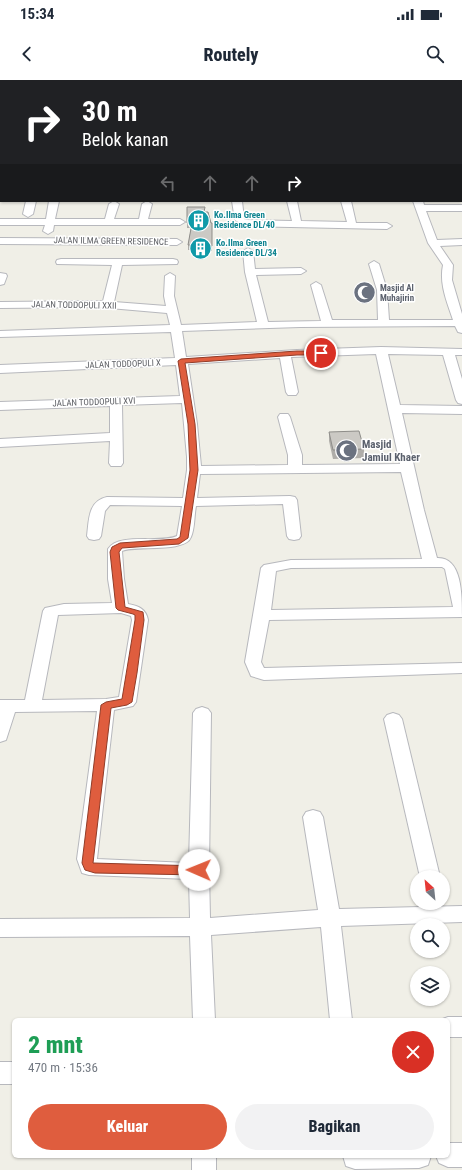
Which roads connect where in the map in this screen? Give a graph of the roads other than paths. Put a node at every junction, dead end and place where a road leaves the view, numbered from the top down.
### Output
1 (70, 80) edge
2 (76, 80) edge
3 (31, 202) edge
4 (54, 202) edge
5 (237, 202) edge
6 (292, 202) edge
7 (346, 202) edge
8 (114, 204) dead end
9 (147, 204) dead end
10 (419, 204) edge
11 (462, 208) edge
12 (28, 214) dead end
13 (51, 221) junction
14 (0, 222) edge
15 (109, 222) junction
16 (143, 222) junction
17 (297, 224) junction
18 (352, 225) junction
19 (387, 226) dead end
20 (0, 241) edge
21 (46, 241) junction
22 (433, 243) junction
23 (461, 246) edge
24 (248, 251) dead end
25 (61, 262) dead end
26 (173, 262) dead end
27 (118, 263) junction
28 (374, 264) dead end
29 (448, 265) junction
30 (460, 265) dead end
31 (301, 271) dead end
32 (250, 272) junction
33 (170, 276) dead end
34 (316, 286) dead end
35 (108, 304) junction
36 (0, 305) edge
37 (171, 310) junction
38 (327, 323) junction
39 (384, 323) junction
40 (263, 325) junction
41 (461, 326) edge
42 (176, 328) junction
43 (0, 334) edge
44 (381, 350) junction
45 (448, 352) junction
46 (462, 352) edge
47 (285, 354) junction
48 (181, 361) junction
49 (0, 368) edge
50 (292, 392) dead end
51 (187, 399) junction
52 (462, 400) edge
53 (116, 402) junction
54 (0, 406) edge
55 (395, 409) junction
56 (462, 410) edge
57 (284, 417) dead end
58 (115, 438) junction
59 (0, 443) edge
60 (116, 463) dead end
61 (296, 468) junction
62 (406, 468) junction
63 (194, 470) junction
64 (189, 502) junction
65 (94, 536) dead end
66 (294, 536) dead end
67 (431, 562) junction
68 (121, 608) junction
69 (462, 612) edge
70 (262, 615) junction
71 (462, 668) edge
72 (106, 705) junction
73 (32, 706) junction
74 (4, 707) edge
75 (202, 713) dead end
76 (393, 719) dead end
77 (0, 736) edge
78 (313, 817) dead end
79 (199, 870) junction
80 (428, 870) edge
81 (426, 910) edge
82 (443, 910) edge
83 (462, 914) edge
84 (330, 918) junction
85 (201, 927) junction
86 (0, 928) edge
87 (204, 1018) edge
88 (341, 1018) edge
89 (450, 1027) edge
90 (462, 1027) edge
91 (0, 1073) edge
92 (12, 1074) edge
93 (450, 1155) edge
94 (462, 1155) edge
95 (204, 1158) edge
96 (394, 1158) edge
97 (356, 1161) edge
98 (204, 1170) edge

1 - 2 main road
3 - 12 street
4 - 13 street, JALAN ILMA GREEN RESIDENCE
5 - 17 street
6 - 17 street
7 - 18 street
8 - 15 street, JALAN ILMA GREEN RESIDENCE
9 - 16 street, JALAN ILMA GREEN RESIDENCE
10 - 11 street
10 - 22 street
13 - 14 street, JALAN ILMA GREEN RESIDENCE
13 - 15 street, JALAN ILMA GREEN RESIDENCE
13 - 21 street, JALAN ILMA GREEN RESIDENCE
15 - 16 street, JALAN ILMA GREEN RESIDENCE
16 - 21 street, JALAN ILMA GREEN RESIDENCE
17 - 18 street
18 - 19 street
20 - 21 street, JALAN ILMA GREEN RESIDENCE
22 - 23 street
22 - 29 street
24 - 32 street
25 - 27 street
26 - 27 street
27 - 35 street
28 - 39 street
29 - 30 street
29 - 41 street
31 - 32 street
32 - 40 street
33 - 37 street
34 - 38 street
35 - 36 street, JALAN TODDOPULI XXII
35 - 37 street, JALAN TODDOPULI XXII
37 - 42 street
38 - 39 street
38 - 40 street
39 - 41 street
40 - 42 street
42 - 43 street
42 - 48 street
44 - 45 street, JALAN TODDOPULI X
44 - 47 street, JALAN TODDOPULI X
44 - 55 street
45 - 46 street, JALAN TODDOPULI X
45 - 52 street
47 - 48 street, JALAN TODDOPULI X
47 - 50 street
48 - 49 street, JALAN TODDOPULI X
48 - 51 street
51 - 53 street, JALAN TODDOPULI XVI
51 - 63 street
53 - 54 street, JALAN TODDOPULI XVI
53 - 58 street
55 - 56 street
55 - 62 street
57 - 61 street
58 - 59 street
58 - 60 street
61 - 62 street
61 - 63 street
62 - 67 street
63 - 64 street
64 - 65 street
64 - 66 street
64 - 68 street
67 - 69 street
67 - 70 street
68 - 72 street
68 - 73 street
69 - 70 street
70 - 71 street
72 - 73 street
72 - 79 street
73 - 74 street
74 - 77 street
75 - 79 street
76 - 80 street
78 - 84 street
79 - 85 street
81 - 84 street
82 - 83 street
84 - 85 street
84 - 88 street
85 - 86 street
85 - 87 street
89 - 90 street
91 - 92 street
93 - 94 street
95 - 98 street
96 - 97 street

